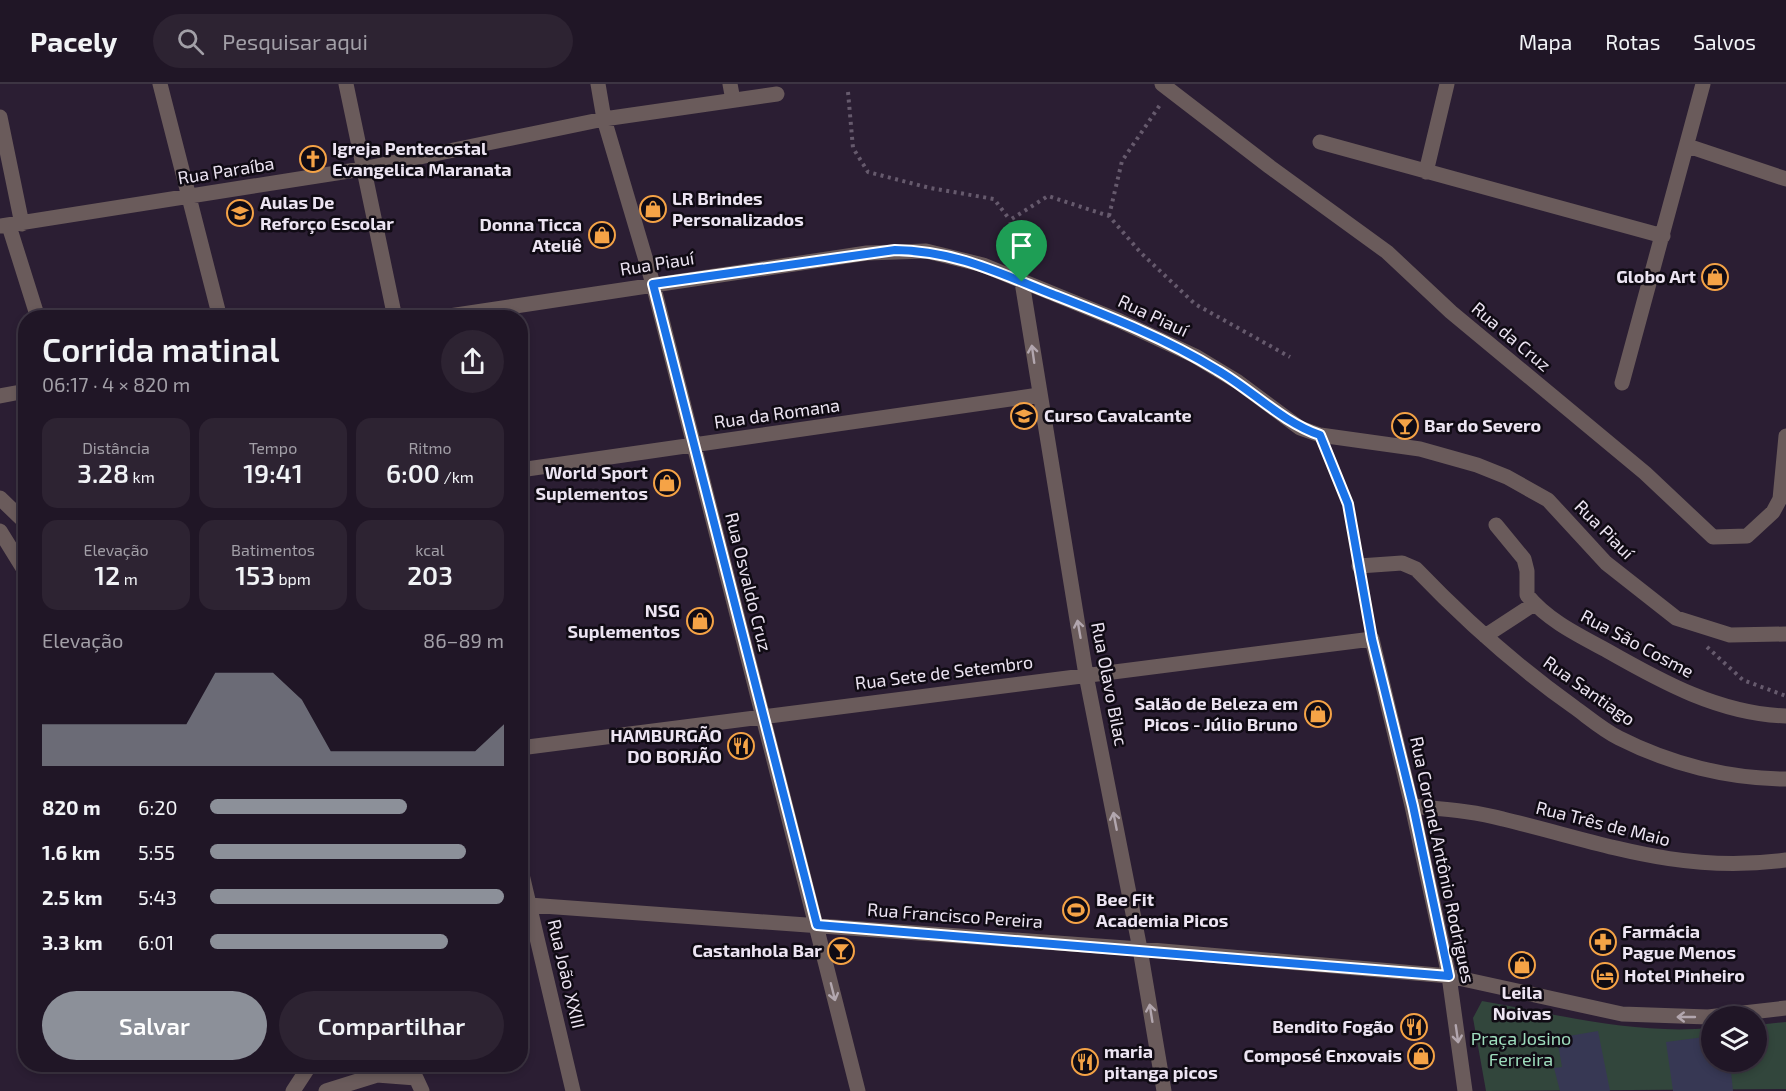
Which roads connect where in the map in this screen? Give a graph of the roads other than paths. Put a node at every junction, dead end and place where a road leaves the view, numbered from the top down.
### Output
1 (160, 84) edge
2 (346, 84) edge
3 (598, 84) edge
4 (730, 84) edge
5 (1447, 84) edge
6 (1703, 84) edge
7 (1167, 88) edge
8 (777, 94) dead end
9 (733, 100) junction
10 (0, 117) edge
11 (604, 118) junction
12 (1320, 142) dead end
13 (1688, 146) junction
14 (362, 170) junction
15 (1426, 171) junction
16 (1786, 179) edge
17 (188, 197) junction
18 (10, 225) edge
19 (1663, 236) junction
20 (1022, 282) junction
21 (653, 284) junction
22 (36, 310) edge
23 (218, 310) edge
24 (393, 310) edge
25 (487, 310) edge
26 (1623, 383) dead end
27 (18, 393) edge
28 (1039, 395) junction
29 (0, 396) edge
30 (1786, 436) edge
31 (694, 446) junction
32 (528, 469) edge
33 (0, 498) edge
34 (18, 515) edge
35 (1496, 525) dead end
36 (0, 531) edge
37 (18, 560) edge
38 (1359, 567) road end
39 (1534, 604) junction
40 (1786, 634) edge
41 (1485, 636) junction
42 (1372, 639) joint
43 (1086, 675) junction
44 (1786, 716) edge
45 (762, 717) junction
46 (528, 747) edge
47 (1786, 778) edge
48 (1413, 806) junction
49 (1786, 860) edge
50 (528, 901) edge
51 (529, 905) junction
52 (817, 925) junction
53 (1140, 950) junction
54 (1449, 976) junction
55 (1786, 1008) edge
56 (305, 1072) edge
57 (421, 1088) edge
58 (293, 1091) edge
59 (326, 1091) edge
60 (573, 1091) edge
61 (858, 1091) edge
62 (1164, 1091) edge
63 (1465, 1091) edge

1 - 17 street
2 - 14 street
3 - 11 street, Rua Osvaldo Cruz
4 - 9 street
5 - 15 street
6 - 13 street
7 - 30 street, Rua da Cruz
8 - 9 street, Rua Paraíba
9 - 11 street, Rua Paraíba
10 - 18 street
11 - 14 street, Rua Paraíba
11 - 21 street, Rua Osvaldo Cruz
12 - 15 street
13 - 16 street
13 - 19 street
14 - 17 street, Rua Paraíba
14 - 24 street
15 - 19 street
17 - 18 street, Rua Paraíba
17 - 23 street
18 - 22 street
19 - 26 street
20 - 21 street, Rua Piauí
28 -> 20 street, Rua Olavo Bilac
20 - 40 street, Rua Piauí
21 - 25 street, Rua Piauí
21 - 31 street, Rua Osvaldo Cruz
27 - 29 street
28 - 31 street, Rua da Romana
43 -> 28 street, Rua Olavo Bilac
31 - 32 street, Rua da Romana
31 - 45 street, Rua Osvaldo Cruz
33 - 34 street
35 - 39 street
36 - 37 street
38 - 41 street, Rua Santiago
39 - 41 street
39 - 44 street, Rua São Cosme
41 - 47 street, Rua Santiago
42 - 43 street, Rua Sete de Setembro
42 - 48 street, Rua Coronel Antônio Rodrigues
43 - 45 street, Rua Sete de Setembro
53 -> 43 street, Rua Olavo Bilac
45 - 46 street, Rua Sete de Setembro
45 - 52 street, Rua Osvaldo Cruz
48 - 49 street, Rua Três de Maio
48 - 54 street, Rua Coronel Antônio Rodrigues
50 - 51 street, Rua João XXIII
51 - 52 street, Rua Francisco Pereira
51 - 60 street, Rua João XXIII
52 - 53 street, Rua Francisco Pereira
52 -> 61 street, Rua Osvaldo Cruz
53 - 54 street, Rua Francisco Pereira
62 -> 53 street, Rua Olavo Bilac
55 -> 54 street
54 -> 63 street, Rua Coronel Antônio Rodrigues
56 - 58 street
57 - 59 street

